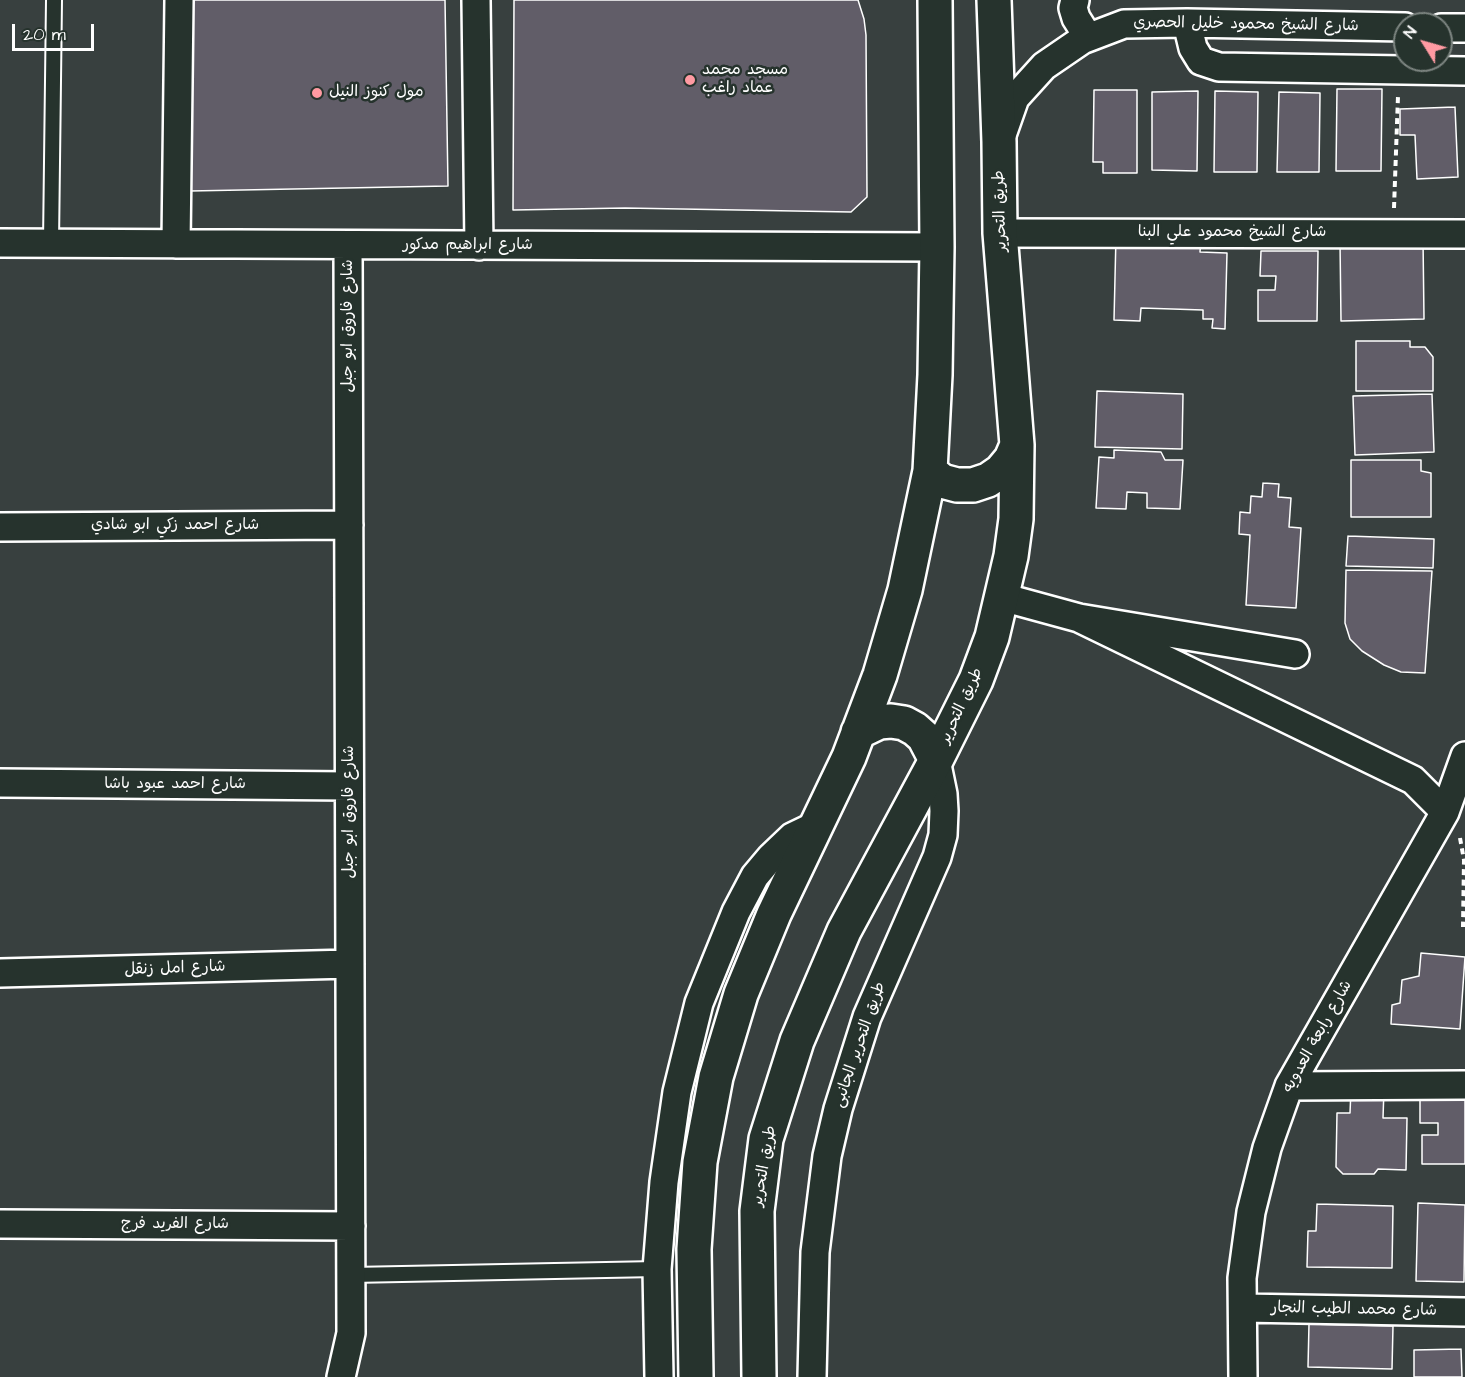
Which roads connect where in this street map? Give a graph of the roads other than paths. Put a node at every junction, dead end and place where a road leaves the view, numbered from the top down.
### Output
1 (54, 0) edge
2 (179, 0) edge
3 (476, 0) edge
4 (935, 0) edge
5 (994, 0) edge
6 (1075, 0) edge
7 (1187, 22) junction
8 (1393, 27) edge
9 (1088, 37) junction
10 (1465, 71) edge
11 (999, 142) junction
12 (1000, 233) junction
13 (1465, 234) edge
14 (0, 243) edge
15 (51, 243) junction
16 (176, 244) junction
17 (348, 245) junction
18 (479, 246) junction
19 (937, 247) junction
20 (1017, 445) junction
21 (930, 471) junction
22 (349, 525) junction
23 (0, 527) edge
24 (1002, 597) junction
25 (1079, 618) junction
26 (1295, 654) dead end
27 (858, 732) junction
28 (1465, 756) edge
29 (936, 760) junction
30 (0, 783) edge
31 (350, 786) junction
32 (1445, 812) junction
33 (817, 825) junction
34 (350, 964) junction
35 (0, 973) edge
36 (1465, 1085) edge
37 (1289, 1086) junction
38 (0, 1224) edge
39 (351, 1226) junction
40 (657, 1269) junction
41 (351, 1275) junction
42 (1243, 1308) junction
43 (1465, 1312) edge
44 (340, 1377) edge
45 (659, 1377) edge
46 (696, 1377) edge
47 (759, 1377) edge
48 (812, 1377) edge
49 (1243, 1377) edge

1 - 15 lane
2 - 16 street
3 - 18 street
4 - 19 street
5 - 11 street, طريق التحرير
6 - 9 street
7 - 8 street, شارع الشيخ محمود خليل الحصري
7 - 9 street, شارع الشيخ محمود خليل الحصري
7 - 10 street
9 - 11 street, شارع الشيخ محمود خليل الحصري
11 - 12 street, طريق التحرير
12 - 13 street, شارع الشيخ محمود علي البنا
12 - 20 street, طريق التحرير
14 - 15 street, شارع ابراهيم مدكور
15 - 16 street, شارع ابراهيم مدكور
16 - 17 street, شارع ابراهيم مدكور
17 - 18 street, شارع ابراهيم مدكور
17 - 22 street, شارع فاروق ابو جبل
18 - 19 street, شارع ابراهيم مدكور
19 - 21 street
20 - 21 street
20 - 24 street, طريق التحرير
21 - 27 street
22 - 23 street, شارع احمد زكي ابو شادي
22 - 31 street, شارع فاروق ابو جبل
24 - 25 street
24 - 29 street, طريق التحرير
25 - 26 street
25 - 32 street
27 - 29 street
27 - 33 street
28 - 32 street, شارع رابعة العدويه
29 - 47 street, طريق التحرير
29 - 48 street, طريق التحرير الجانبى
30 - 31 street, شارع احمد عبود باشا
31 - 34 street, شارع فاروق ابو جبل
32 - 37 street, شارع رابعة العدويه
33 - 40 street
33 - 46 street
34 - 35 street, شارع امل زنقل
34 - 39 street, شارع فاروق ابو جبل
36 - 37 street
37 - 42 street, شارع رابعة العدويه
38 - 39 street, شارع الفريد فرج
39 - 41 street, شارع فاروق ابو جبل
40 - 41 lane
40 - 45 street
41 - 44 street, شارع فاروق ابو جبل
42 - 43 street, شارع محمد الطيب النجار
42 - 49 street, شارع رابعة العدويه

